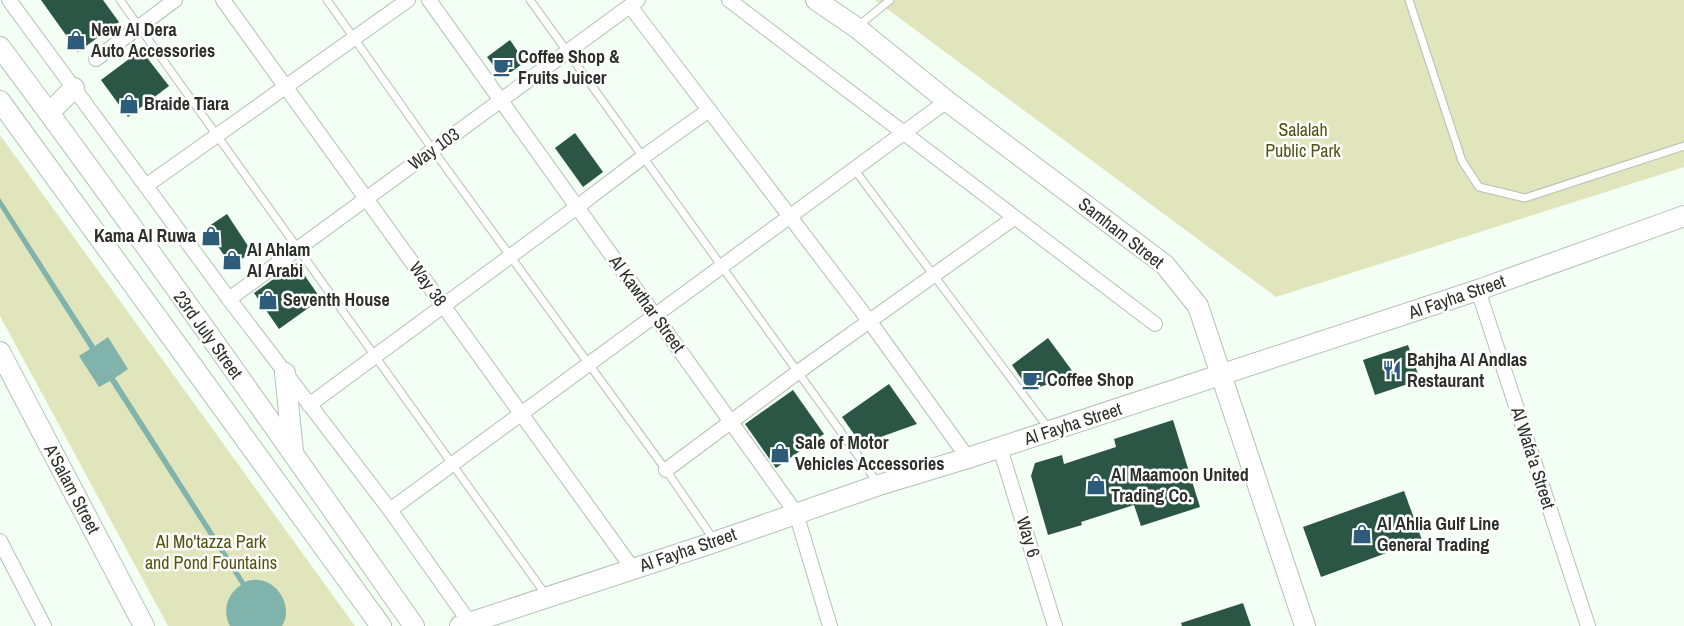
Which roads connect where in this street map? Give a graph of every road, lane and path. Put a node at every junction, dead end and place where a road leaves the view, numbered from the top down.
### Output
1 (10, 0) edge
2 (120, 0) edge
3 (175, 0) edge
4 (223, 0) edge
5 (327, 0) edge
6 (408, 0) edge
7 (428, 0) edge
8 (530, 0) edge
9 (729, 0) edge
10 (816, 0) edge
11 (890, 0) edge
12 (1409, 0) edge
13 (634, 3) edge
14 (139, 27) junction
15 (857, 28) junction
16 (354, 38) junction
17 (0, 47) edge
18 (568, 52) junction
19 (96, 58) dead end
20 (286, 87) junction
21 (74, 88) junction
22 (947, 100) junction
23 (0, 101) edge
24 (501, 101) junction
25 (709, 110) junction
26 (49, 113) junction
27 (904, 133) junction
28 (217, 136) junction
29 (1684, 146) edge
30 (433, 150) junction
31 (643, 157) junction
32 (854, 169) junction
33 (147, 185) junction
34 (366, 199) junction
35 (577, 207) junction
36 (1684, 216) edge
37 (789, 217) junction
38 (1014, 218) junction
39 (297, 249) junction
40 (511, 256) junction
41 (722, 266) junction
42 (934, 276) junction
43 (1478, 290) junction
44 (229, 299) junction
45 (443, 306) junction
46 (655, 316) junction
47 (870, 322) junction
48 (1155, 324) dead end
49 (0, 352) edge
50 (375, 356) junction
51 (588, 364) junction
52 (285, 372) junction
53 (798, 372) junction
54 (1221, 375) junction
55 (309, 405) junction
56 (521, 414) junction
57 (731, 423) junction
58 (1050, 431) junction
59 (1000, 448) junction
60 (293, 454) junction
61 (968, 458) junction
62 (453, 464) junction
63 (666, 470) junction
64 (879, 485) junction
65 (390, 510) junction
66 (796, 513) junction
67 (0, 541) edge
68 (715, 542) junction
69 (633, 569) junction
70 (547, 597) junction
71 (465, 624) edge
72 (44, 626) edge
73 (144, 626) edge
74 (381, 626) edge
75 (414, 626) edge
76 (830, 626) edge
77 (1055, 626) edge
78 (1305, 626) edge
79 (1588, 626) edge

1 - 21 street
2 - 14 lane
3 - 14 street
4 - 20 street, Way 38
5 - 16 lane
6 - 16 street
7 - 24 street, Al Kawthar Street
8 - 18 lane
9 - 27 street
10 - 15 street, Samham Street
11 - 15 lane
12 - 29 lane
13 - 18 street, Way 103
13 - 25 street
14 - 19 street
14 - 28 lane
15 - 22 street, Samham Street
16 - 20 street
16 - 30 lane
17 - 26 street, 23rd July Street
18 - 24 street, Way 103
18 - 31 lane
20 - 28 street
20 - 34 street, Way 38
21 - 26 street
21 - 33 street
22 - 27 street
22 - 54 street, Samham Street
23 - 74 street, 23rd July Street
24 - 30 street, Way 103
24 - 35 street, Al Kawthar Street
25 - 31 street
25 - 37 street
26 - 60 street, 23rd July Street
27 - 32 street
27 - 38 street
28 - 33 street
28 - 39 lane
30 - 34 street, Way 103
30 - 40 lane
31 - 35 street
31 - 41 lane
32 - 37 street
32 - 42 lane
33 - 44 street
34 - 39 street, Way 103
34 - 45 street, Way 38
35 - 40 street
35 - 46 street, Al Kawthar Street
36 - 43 street, Al Fayha Street
37 - 41 street
37 - 47 street
38 - 42 street
38 - 48 street
39 - 44 street, Way 103
39 - 50 lane
40 - 45 street
40 - 51 lane
41 - 46 street
41 - 53 lane
42 - 47 street
42 - 58 lane
43 - 54 street, Al Fayha Street
43 - 79 street, Al Wafa'a Street
44 - 52 street
45 - 50 street
45 - 56 street, Way 38
46 - 51 street
46 - 57 street, Al Kawthar Street
47 - 53 street
47 - 61 street
49 - 73 street, A'Salam Street
50 - 55 street
50 - 62 lane
51 - 56 street
51 - 63 lane
52 - 55 street
52 - 60 street
53 - 57 street
53 - 64 lane
54 - 58 street, Al Fayha Street
54 - 78 street, Samham Street
55 - 65 street
56 - 62 street
56 - 69 street, Way 38
57 - 63 street
57 - 66 street, Al Kawthar Street
58 - 59 street, Al Fayha Street
59 - 61 street, Al Fayha Street
59 - 77 street, Way 6
60 - 75 street, 23rd July Street
61 - 64 street, Al Fayha Street
62 - 65 street
62 - 70 lane
63 - 68 lane
64 - 66 street, Al Fayha Street
65 - 71 street
66 - 68 street, Al Fayha Street
66 - 76 street, Al Kawthar Street
67 - 72 street
68 - 69 street, Al Fayha Street
69 - 70 street, Al Fayha Street
70 - 71 street, Al Fayha Street

